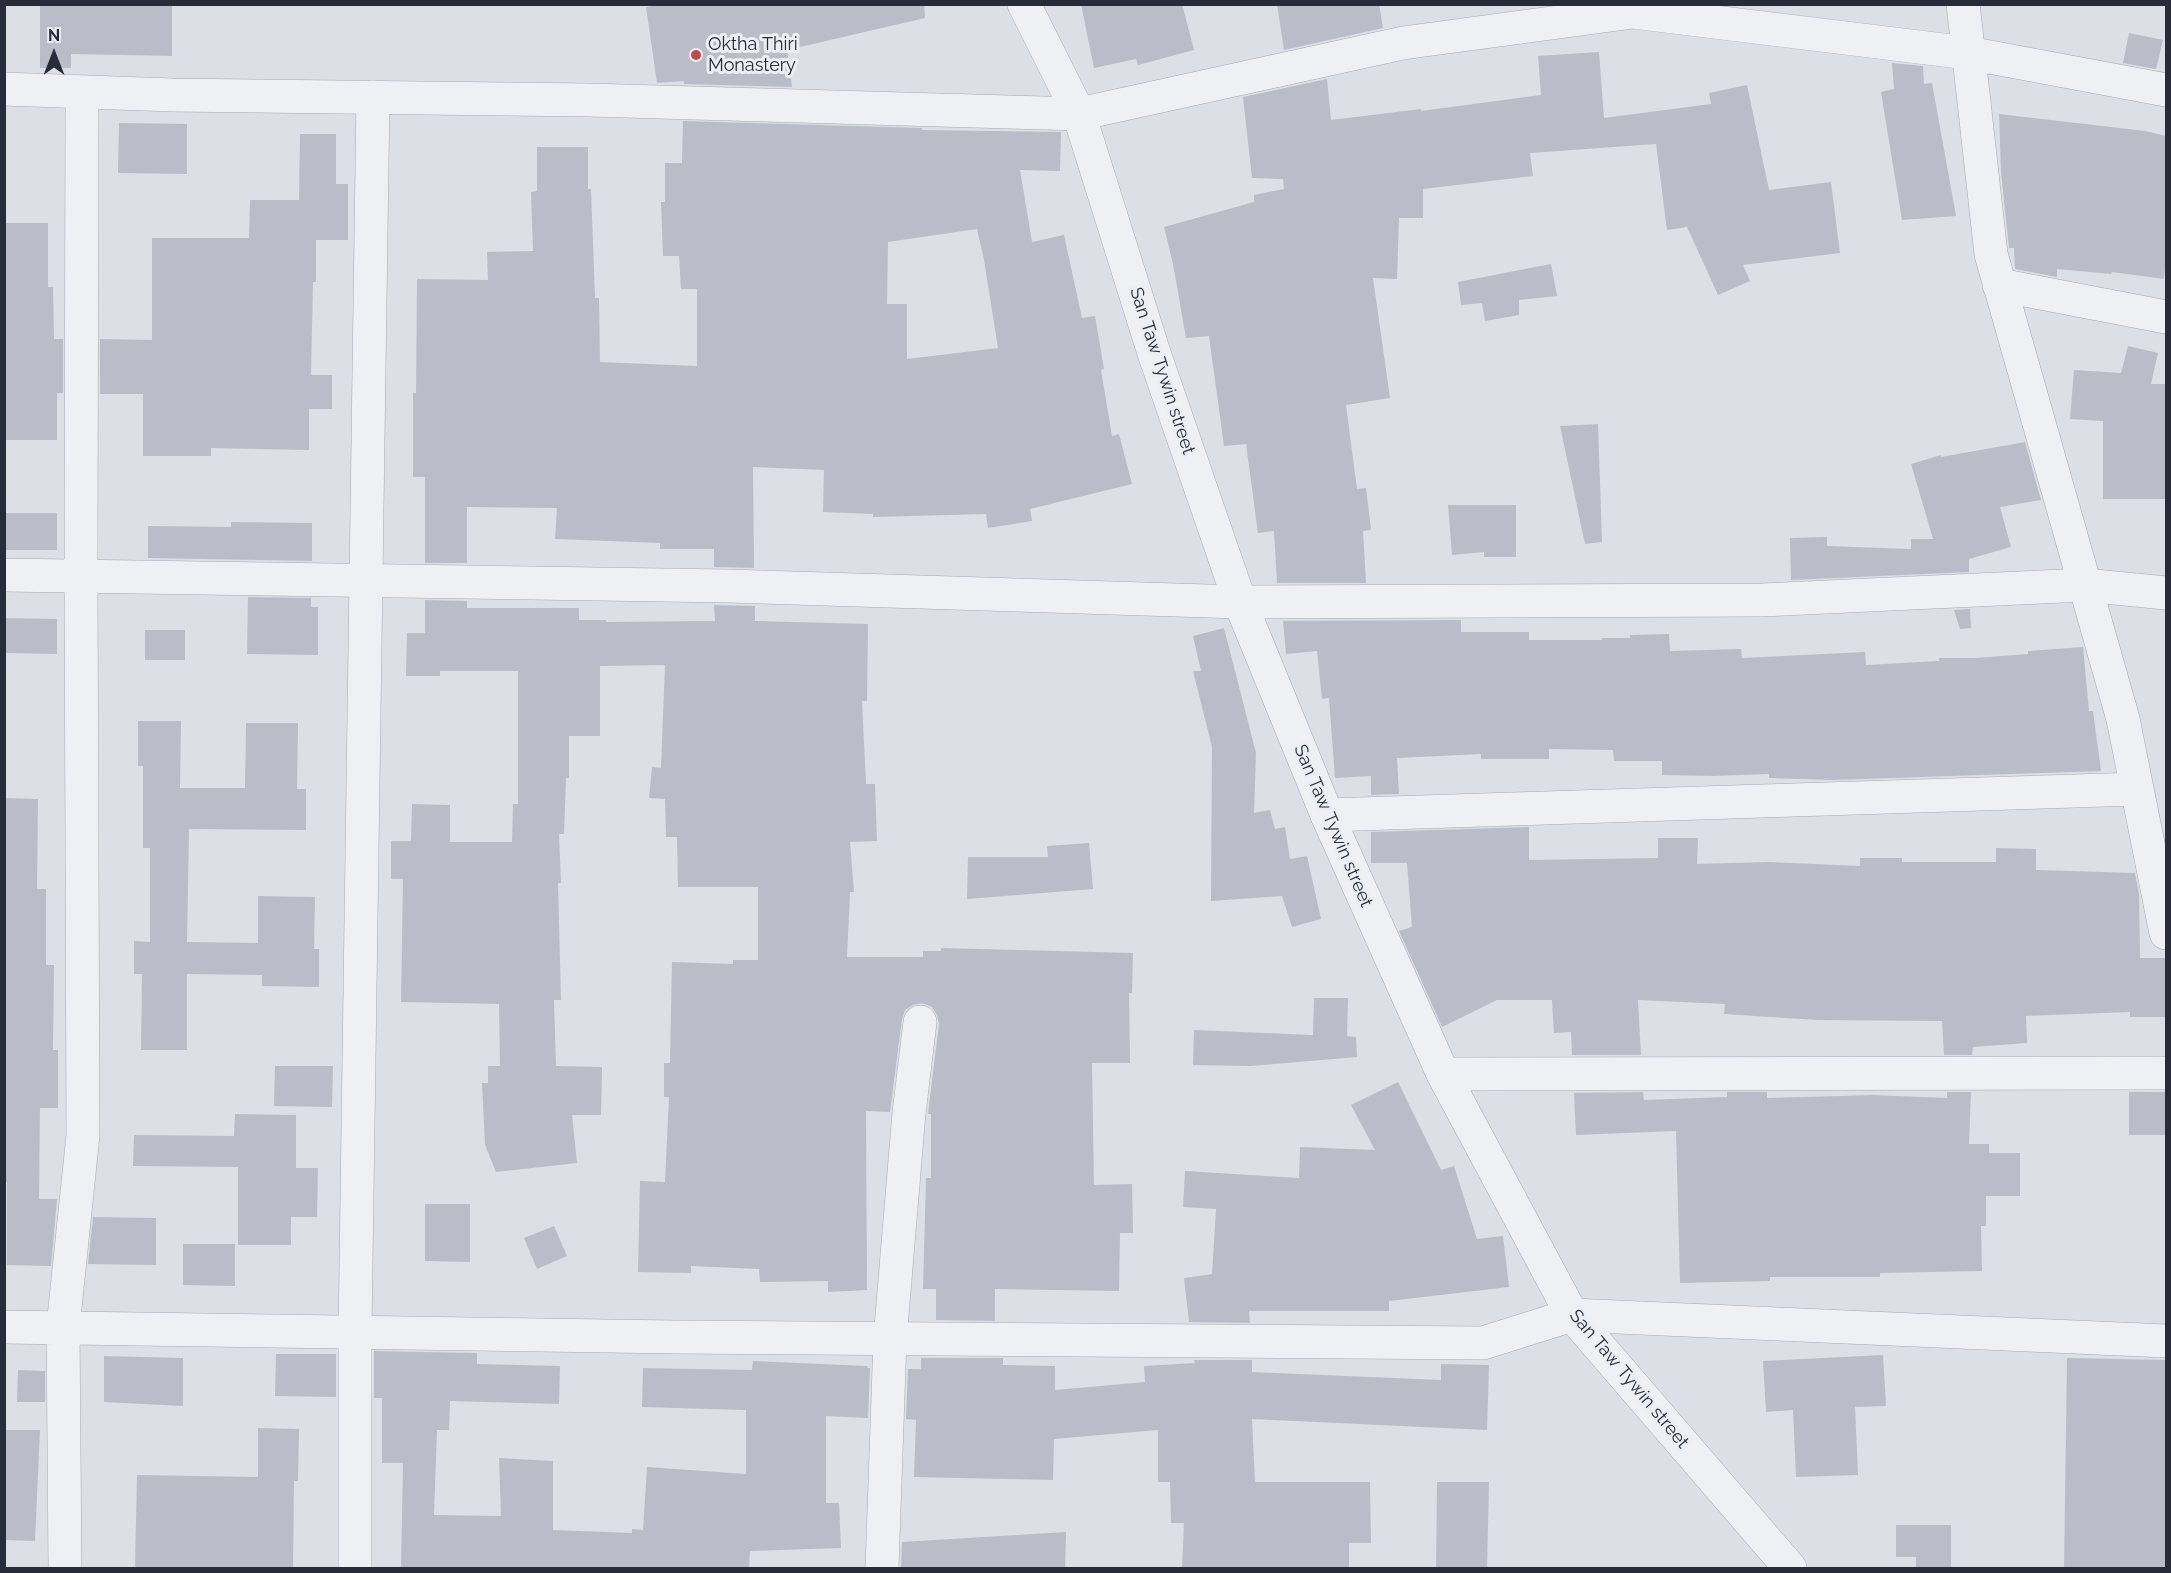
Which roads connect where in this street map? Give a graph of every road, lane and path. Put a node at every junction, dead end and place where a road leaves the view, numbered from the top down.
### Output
1 (1024, 4) edge
2 (1963, 4) edge
3 (1968, 53) junction
4 (4, 89) edge
5 (2166, 90) edge
6 (82, 92) junction
7 (374, 97) junction
8 (1079, 114) junction
9 (1999, 285) junction
10 (2166, 317) edge
11 (4, 575) edge
12 (81, 576) junction
13 (368, 580) junction
14 (2085, 585) junction
15 (2166, 593) edge
16 (1240, 602) junction
17 (2137, 789) junction
18 (1327, 815) junction
19 (2166, 933) edge
20 (920, 1022) dead end
21 (2166, 1073) edge
22 (1443, 1074) junction
23 (1572, 1315) junction
24 (4, 1327) edge
25 (63, 1327) junction
26 (356, 1332) junction
27 (890, 1339) junction
28 (2166, 1341) edge
29 (65, 1569) edge
30 (355, 1569) edge
31 (882, 1569) edge
32 (1790, 1569) edge

1 - 8 street, San Taw Tywin street
2 - 3 street
3 - 5 street
3 - 8 street
3 - 9 street
4 - 6 street
6 - 7 street
6 - 12 street
7 - 8 street
7 - 13 street
8 - 16 street, San Taw Tywin street
9 - 10 street
9 - 14 street
11 - 12 street
12 - 13 street
12 - 25 street
13 - 16 street
13 - 26 street
14 - 15 street
14 - 16 street
14 - 17 street
16 - 18 street, San Taw Tywin street
17 - 18 street
17 - 19 street
18 - 22 street, San Taw Tywin street
20 - 27 street
21 - 22 street
22 - 23 street, San Taw Tywin street
23 - 27 street
23 - 28 street
23 - 32 street, San Taw Tywin street
24 - 25 street
25 - 26 street
25 - 29 street
26 - 27 street
26 - 30 street
27 - 31 street

